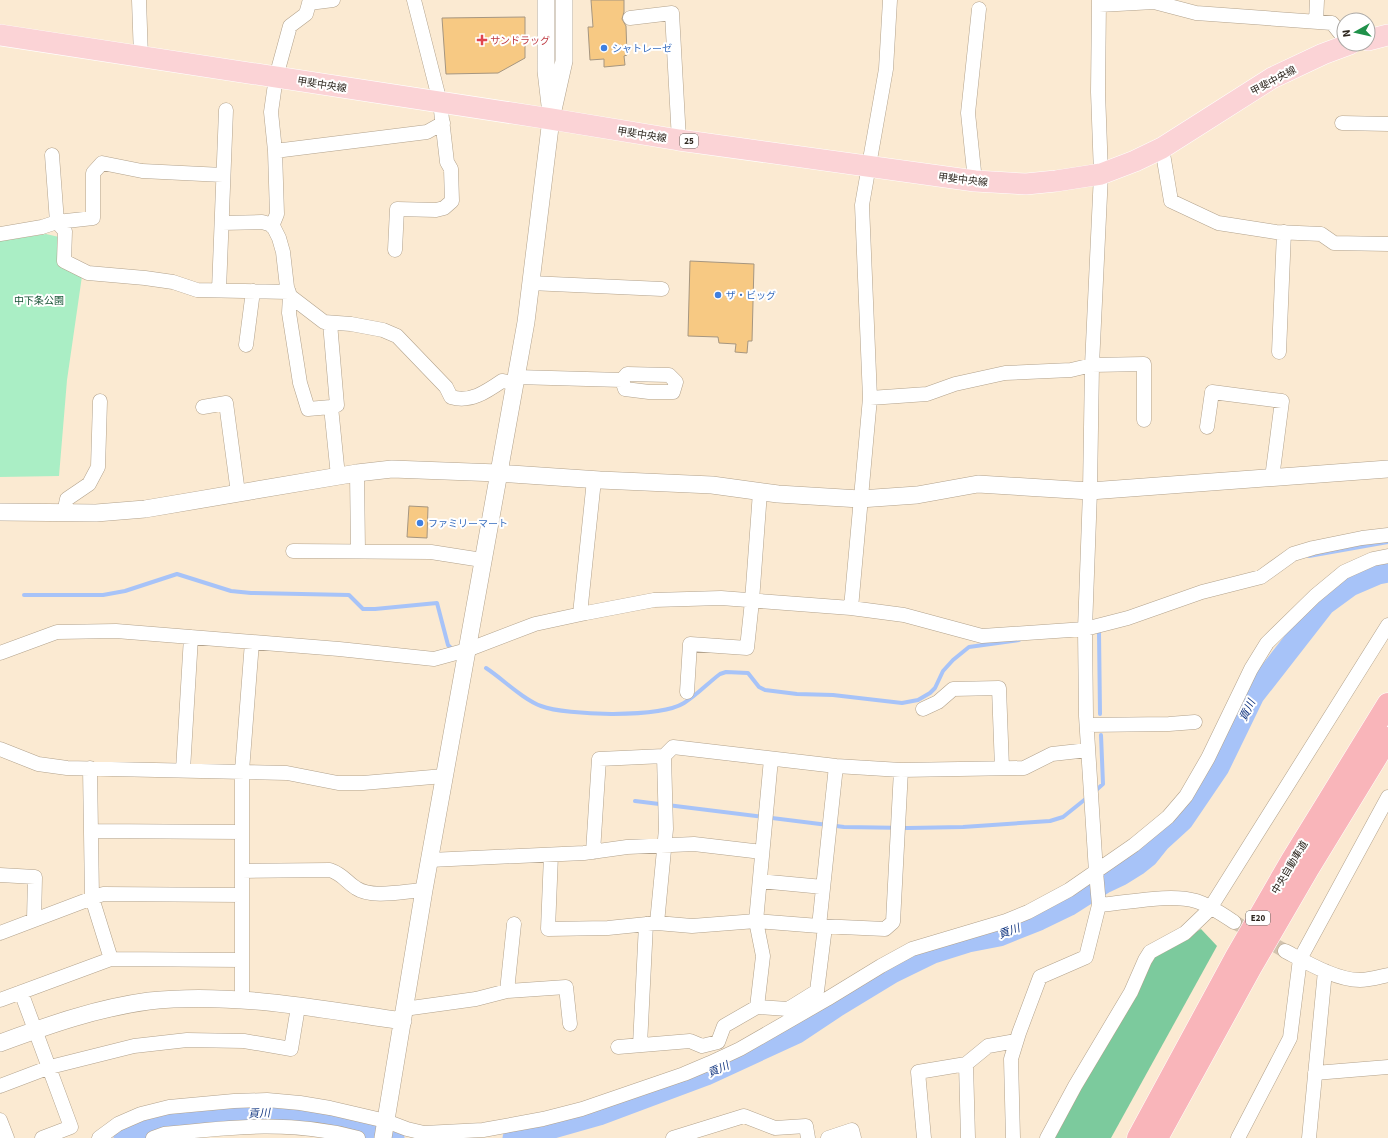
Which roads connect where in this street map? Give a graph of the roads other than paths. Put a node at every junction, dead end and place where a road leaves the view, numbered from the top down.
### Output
1 (139, 0) edge
2 (333, 0) edge
3 (414, 0) edge
4 (546, 0) edge
5 (564, 0) edge
6 (890, 0) edge
7 (1317, 0) edge
8 (309, 2) edge
9 (1099, 2) edge
10 (979, 8) dead end
11 (630, 18) dead end
12 (1316, 22) junction
13 (1336, 28) edge
14 (0, 35) edge
15 (1388, 35) edge
16 (1376, 38) edge
17 (1336, 49) edge
18 (141, 57) junction
19 (276, 77) junction
20 (440, 102) junction
21 (226, 110) dead end
22 (551, 119) junction
23 (443, 123) junction
24 (1342, 123) dead end
25 (1388, 124) edge
26 (679, 140) junction
27 (1162, 148) junction
28 (275, 151) junction
29 (52, 155) dead end
30 (868, 166) junction
31 (1101, 174) junction
32 (223, 176) junction
33 (975, 181) junction
34 (56, 222) junction
35 (222, 223) junction
36 (272, 226) junction
37 (1284, 232) junction
38 (0, 234) edge
39 (1388, 244) edge
40 (395, 250) dead end
41 (530, 282) junction
42 (662, 289) dead end
43 (219, 290) junction
44 (253, 291) junction
45 (290, 294) junction
46 (330, 323) junction
47 (246, 345) dead end
48 (1279, 352) dead end
49 (1092, 365) junction
50 (516, 380) junction
51 (622, 380) dead end
52 (870, 398) junction
53 (100, 401) dead end
54 (203, 407) dead end
55 (331, 407) junction
56 (1144, 420) dead end
57 (1207, 427) dead end
58 (1388, 469) edge
59 (356, 473) junction
60 (498, 473) junction
61 (338, 476) junction
62 (1272, 478) junction
63 (594, 480) junction
64 (1090, 491) junction
65 (760, 492) junction
66 (238, 493) junction
67 (860, 499) junction
68 (0, 512) edge
69 (64, 513) junction
70 (1388, 535) edge
71 (1368, 538) junction
72 (293, 551) dead end
73 (358, 551) junction
74 (1373, 556) junction
75 (1388, 556) edge
76 (482, 560) junction
77 (752, 601) junction
78 (851, 608) junction
79 (580, 614) junction
80 (1388, 625) edge
81 (1085, 634) junction
82 (192, 637) junction
83 (252, 642) junction
84 (466, 650) junction
85 (0, 653) edge
86 (687, 692) dead end
87 (1388, 704) edge
88 (923, 709) dead end
89 (1195, 722) dead end
90 (1087, 725) junction
91 (1388, 738) edge
92 (0, 749) edge
93 (1088, 750) junction
94 (664, 756) junction
95 (771, 759) junction
96 (836, 766) junction
97 (90, 768) junction
98 (1002, 768) junction
99 (183, 770) junction
100 (901, 770) junction
101 (242, 771) junction
102 (444, 776) junction
103 (1388, 797) edge
104 (91, 831) junction
105 (242, 832) junction
106 (664, 846) junction
107 (593, 852) junction
108 (762, 852) junction
109 (551, 855) junction
110 (430, 860) junction
111 (242, 871) junction
112 (1096, 872) junction
113 (0, 875) edge
114 (760, 881) junction
115 (823, 887) junction
116 (424, 890) junction
117 (242, 895) junction
118 (92, 898) junction
119 (1099, 905) junction
120 (1210, 908) junction
121 (34, 920) junction
122 (756, 921) junction
123 (1234, 922) tunnel mouth
124 (514, 924) dead end
125 (652, 924) junction
126 (822, 927) junction
127 (0, 933) edge
128 (1286, 951) tunnel mouth
129 (111, 959) junction
130 (1300, 959) junction
131 (242, 960) junction
132 (1325, 971) junction
133 (1388, 975) edge
134 (507, 991) junction
135 (21, 992) junction
136 (0, 1000) edge
137 (242, 1000) junction
138 (298, 1007) junction
139 (757, 1008) junction
140 (404, 1015) junction
141 (570, 1024) dead end
142 (35, 1030) junction
143 (1016, 1041) junction
144 (0, 1043) edge
145 (640, 1046) junction
146 (618, 1047) dead end
147 (966, 1064) junction
148 (50, 1067) junction
149 (1388, 1067) edge
150 (1315, 1073) junction
151 (0, 1086) edge
152 (0, 1120) edge
153 (385, 1128) edge
154 (7, 1138) edge
155 (42, 1138) edge
156 (98, 1138) edge
157 (153, 1138) edge
158 (358, 1138) edge
159 (673, 1138) edge
160 (808, 1138) edge
161 (828, 1138) edge
162 (854, 1138) edge
163 (924, 1138) edge
164 (968, 1138) edge
165 (1013, 1138) edge
166 (1048, 1138) edge
167 (1138, 1138) edge
168 (1157, 1138) edge
169 (1238, 1138) edge
170 (1309, 1138) edge

1 - 18 street
2 - 8 street
3 - 20 street
4 - 22 street
5 - 22 street
6 - 30 street
7 - 12 street
8 - 19 street
9 - 12 street
9 - 31 street
10 - 33 street
11 - 26 street
12 - 13 street
14 - 18 main road, 甲斐中央線 / 25
15 - 16 main road
17 - 27 main road, 甲斐中央線 / 25
18 - 19 main road, 甲斐中央線 / 25
19 - 20 main road, 甲斐中央線 / 25
19 - 28 street
20 - 22 main road, 甲斐中央線 / 25
20 - 23 street
21 - 32 street
22 - 26 main road, 甲斐中央線 / 25
22 - 41 street
23 - 28 street
23 - 40 street
24 - 25 street
26 - 30 main road, 甲斐中央線 / 25
27 - 31 main road, 甲斐中央線 / 25
27 - 37 street
28 - 36 street
29 - 34 street
30 - 33 main road, 甲斐中央線 / 25
30 - 52 street
31 - 33 main road, 甲斐中央線 / 25
31 - 49 street
32 - 34 street
32 - 35 street
34 - 38 street
34 - 43 street
35 - 36 street
35 - 43 street
36 - 45 street
37 - 39 street
37 - 48 street
41 - 42 street
41 - 50 street
43 - 44 street
44 - 45 street
44 - 47 street
45 - 46 street
45 - 55 street
46 - 50 street
46 - 55 street
49 - 52 street
49 - 56 street
49 - 64 street
50 - 51 street
50 - 60 street
52 - 67 street
53 - 69 street
54 - 66 street
55 - 61 street
57 - 62 street
58 - 62 street
59 - 60 street
59 - 61 street
59 - 73 street
60 - 63 street
60 - 76 street
61 - 66 street
62 - 64 street
63 - 65 street
63 - 79 street
64 - 67 street
64 - 81 street
65 - 67 street
65 - 77 street
66 - 69 street
67 - 78 street
68 - 69 street
70 - 71 street
71 - 74 street
71 - 81 street
72 - 73 street
73 - 76 street
74 - 75 street
74 - 112 street
76 - 84 street
77 - 78 street
77 - 79 street
77 - 86 street
78 - 81 street
79 - 84 street
80 - 120 street
81 - 90 street
82 - 83 street
82 - 85 street
82 - 99 street
83 - 84 street
83 - 101 street
84 - 102 street
87 - 167 highway, 中央自動車道 / E20
88 - 98 street
89 - 90 street
90 - 93 street
91 - 168 highway, 中央自動車道 / E20
92 - 97 street
93 - 98 street
93 - 112 street
94 - 95 street
94 - 106 street
94 - 107 street
95 - 96 street
95 - 108 street
96 - 100 street
96 - 115 street
97 - 99 street
97 - 104 street
98 - 100 street
99 - 101 street
100 - 126 street
101 - 102 street
101 - 105 street
102 - 110 street
103 - 130 street
104 - 105 street
104 - 118 street
105 - 111 street
106 - 107 street
106 - 108 street
106 - 125 street
107 - 109 street
108 - 114 street
109 - 110 street
109 - 125 street
110 - 116 street
111 - 116 street
111 - 117 street
112 - 119 street
112 - 153 street
113 - 121 street
114 - 115 street
114 - 122 street
115 - 126 street
116 - 140 street
117 - 118 street
117 - 131 street
118 - 121 street
118 - 129 street
119 - 120 street
119 - 143 street
120 - 123 street
120 - 166 street
121 - 127 street
122 - 125 street
122 - 126 street
122 - 139 street
124 - 134 street
125 - 145 street
126 - 139 street
128 - 130 street
129 - 131 street
129 - 135 street
130 - 132 street
130 - 169 street
131 - 137 street
132 - 133 street
132 - 150 street
134 - 140 street
134 - 141 street
135 - 136 street
135 - 142 street
137 - 138 street
137 - 142 street
138 - 140 street
138 - 148 street
139 - 145 street
140 - 153 street
142 - 144 street
142 - 148 street
143 - 147 street
143 - 165 street
145 - 146 street
147 - 163 street
147 - 164 street
148 - 151 street
148 - 155 street
149 - 150 street
150 - 170 street
152 - 154 street
153 - 156 street
157 - 158 street
159 - 160 street
161 - 162 street

